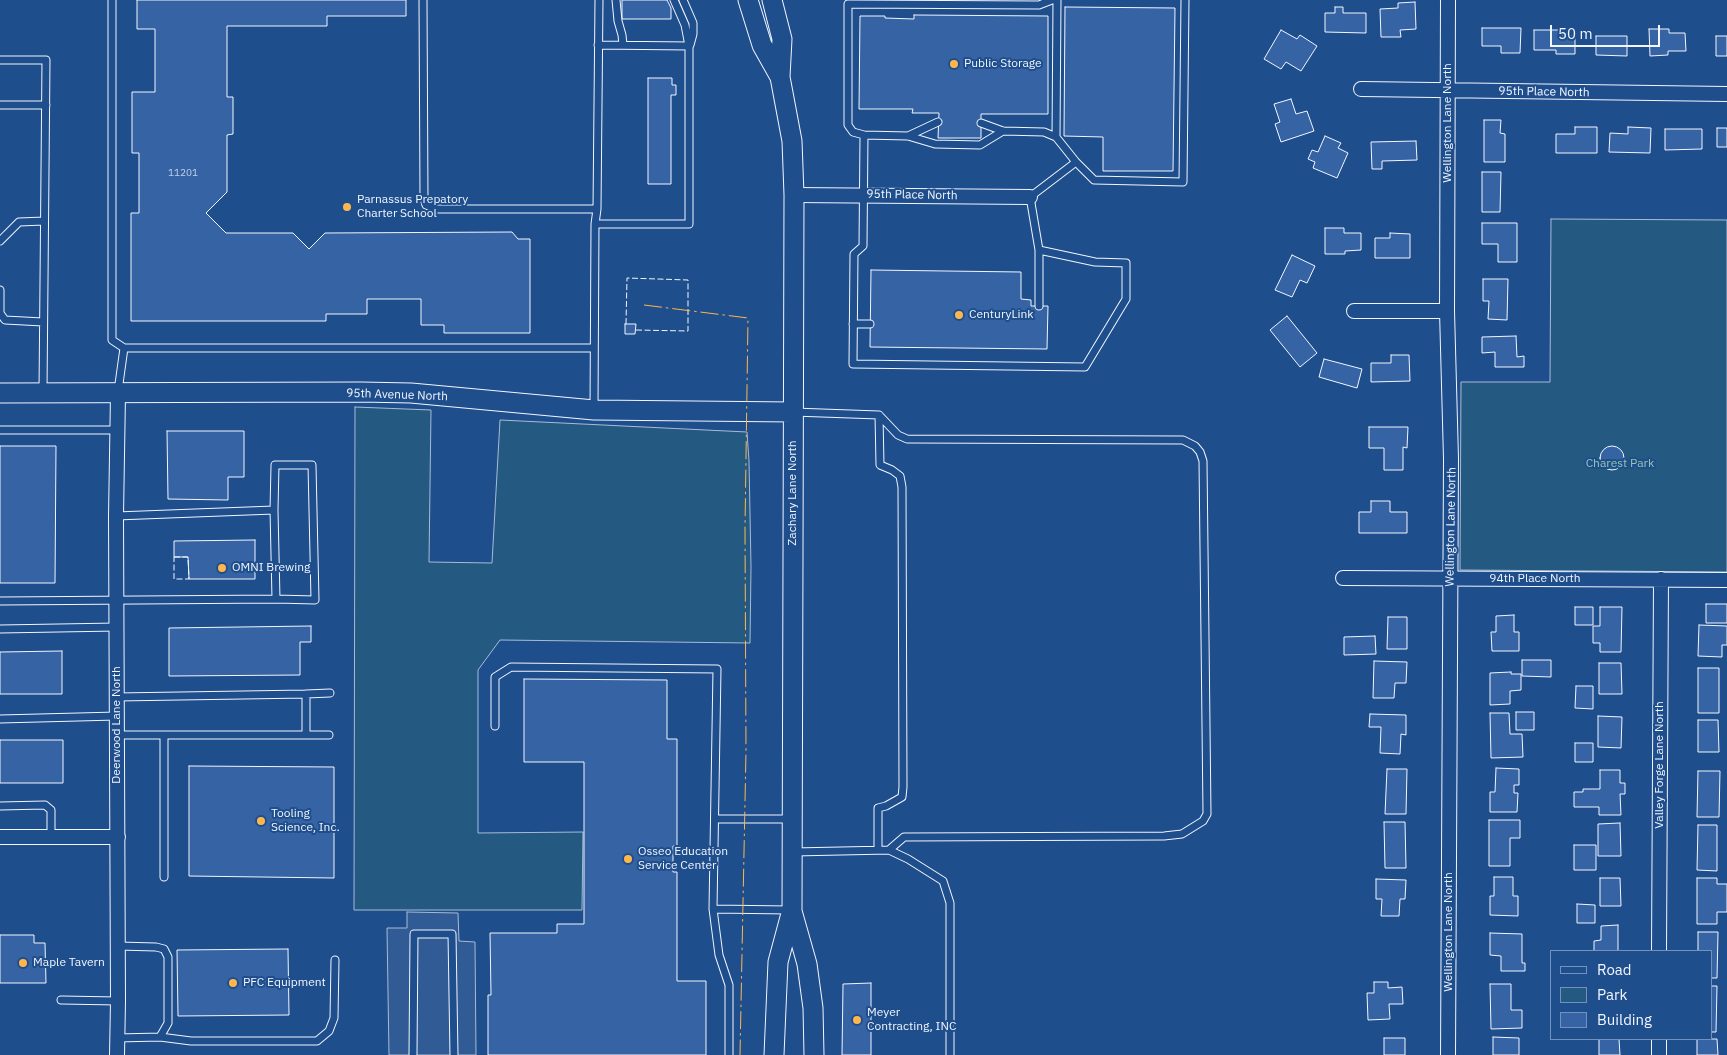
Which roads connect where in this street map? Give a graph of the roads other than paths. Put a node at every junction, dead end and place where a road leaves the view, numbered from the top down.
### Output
1 (112, 0) edge
2 (423, 0) edge
3 (599, 0) edge
4 (616, 0) edge
5 (674, 0) edge
6 (683, 0) edge
7 (748, 0) edge
8 (772, 0) edge
9 (1052, 0) edge
10 (1057, 0) edge
11 (1185, 0) edge
12 (1448, 0) edge
13 (598, 45) junction
14 (623, 45) junction
15 (689, 46) junction
16 (0, 60) edge
17 (780, 77) junction
18 (1361, 89) dead end
19 (1448, 91) junction
20 (1727, 94) edge
21 (0, 105) edge
22 (46, 105) junction
23 (938, 122) dead end
24 (981, 123) dead end
25 (1003, 131) junction
26 (864, 135) junction
27 (908, 136) junction
28 (1056, 137) junction
29 (1076, 162) junction
30 (794, 195) junction
31 (864, 195) junction
32 (1030, 197) junction
33 (597, 209) junction
34 (44, 221) junction
35 (595, 224) junction
36 (0, 241) edge
37 (1039, 250) junction
38 (0, 290) edge
39 (1039, 306) dead end
40 (1354, 311) dead end
41 (1447, 311) junction
42 (43, 322) junction
43 (853, 324) junction
44 (870, 324) dead end
45 (124, 348) junction
46 (594, 348) junction
47 (0, 393) edge
48 (43, 394) junction
49 (118, 394) junction
50 (594, 410) junction
51 (793, 412) junction
52 (879, 415) junction
53 (0, 430) edge
54 (117, 430) junction
55 (274, 510) junction
56 (116, 516) junction
57 (1343, 578) dead end
58 (1450, 579) junction
59 (1661, 579) junction
60 (1727, 580) edge
61 (276, 599) junction
62 (116, 600) junction
63 (0, 601) edge
64 (117, 627) junction
65 (0, 629) edge
66 (330, 693) dead end
67 (306, 694) junction
68 (117, 697) junction
69 (117, 716) junction
70 (0, 719) edge
71 (495, 726) dead end
72 (118, 735) junction
73 (164, 735) junction
74 (306, 735) junction
75 (329, 735) dead end
76 (0, 806) edge
77 (714, 819) junction
78 (792, 819) junction
79 (0, 837) edge
80 (51, 837) junction
81 (118, 837) junction
82 (878, 850) junction
83 (889, 850) junction
84 (793, 852) junction
85 (164, 877) dead end
86 (713, 909) junction
87 (792, 910) junction
88 (118, 946) junction
89 (1659, 950) edge
90 (335, 960) dead end
91 (61, 1000) dead end
92 (118, 1002) junction
93 (160, 1037) junction
94 (117, 1038) junction
95 (1659, 1040) edge
96 (117, 1055) edge
97 (413, 1055) edge
98 (454, 1055) edge
99 (729, 1055) edge
100 (774, 1055) edge
101 (814, 1055) edge
102 (950, 1055) edge
103 (1448, 1055) edge
104 (1659, 1055) edge

1 - 45 lane
2 - 33 lane
3 - 13 lane
4 - 14 lane
5 - 15 lane
6 - 15 lane
7 - 17 main road, Zachary Lane North
8 - 17 main road, Zachary Lane North
9 - 26 lane
10 - 28 lane
11 - 29 lane
12 - 19 street, Wellington Lane North
13 - 14 lane
13 - 33 lane
14 - 15 lane
15 - 35 lane
16 - 22 lane
17 - 30 main road, Zachary Lane North
18 - 19 street, 95th Place North
19 - 20 street, 95th Place North
19 - 41 street, Wellington Lane North
21 - 22 lane
22 - 34 lane
23 - 27 lane
24 - 25 lane
25 - 27 lane
25 - 28 lane
26 - 27 lane
26 - 31 lane
28 - 29 lane
29 - 32 lane
30 - 31 street, 95th Place North
30 - 51 main road, Zachary Lane North
31 - 32 street, 95th Place North
31 - 43 lane
32 - 37 lane
33 - 35 lane
34 - 36 lane
34 - 42 lane
35 - 46 lane
37 - 39 lane
37 - 43 lane
38 - 42 lane
40 - 41 street
41 - 58 street, Wellington Lane North
42 - 48 lane
43 - 44 lane
45 - 46 lane
45 - 49 lane
46 - 50 lane
47 - 48 main road, 95th Avenue North
48 - 49 main road, 95th Avenue North
49 - 50 main road, 95th Avenue North
49 - 54 street, Deerwood Lane North
50 - 51 main road, 95th Avenue North
51 - 52 lane
51 - 78 main road, Zachary Lane North
52 - 82 lane
52 - 83 lane
53 - 54 lane
54 - 56 street, Deerwood Lane North
55 - 56 lane
55 - 61 lane
55 - 61 lane
56 - 62 street, Deerwood Lane North
57 - 58 street, 94th Place North
58 - 59 street, 94th Place North
58 - 103 street, Wellington Lane North
59 - 60 street, 94th Place North
59 - 89 street, Valley Forge Lane North
61 - 62 lane
62 - 63 lane
62 - 64 street, Deerwood Lane North
64 - 65 lane
64 - 68 street, Deerwood Lane North
66 - 67 lane
67 - 68 lane
67 - 74 lane
68 - 69 street, Deerwood Lane North
69 - 70 lane
69 - 72 street, Deerwood Lane North
71 - 77 lane
72 - 73 lane
72 - 81 street, Deerwood Lane North
73 - 74 lane
73 - 85 lane
74 - 75 lane
76 - 80 lane
77 - 78 lane
77 - 86 lane
78 - 84 main road, Zachary Lane North
79 - 80 street
80 - 81 street
81 - 88 street, Deerwood Lane North
82 - 83 lane
82 - 84 lane
83 - 102 lane
84 - 87 main road, Zachary Lane North
86 - 87 lane
86 - 99 lane
87 - 100 main road, Zachary Lane North
87 - 101 main road, Zachary Lane North
88 - 92 street, Deerwood Lane North
88 - 93 lane
90 - 93 lane
91 - 92 lane
92 - 94 street, Deerwood Lane North
93 - 94 lane
94 - 96 street, Deerwood Lane North
95 - 104 street
97 - 98 lane

